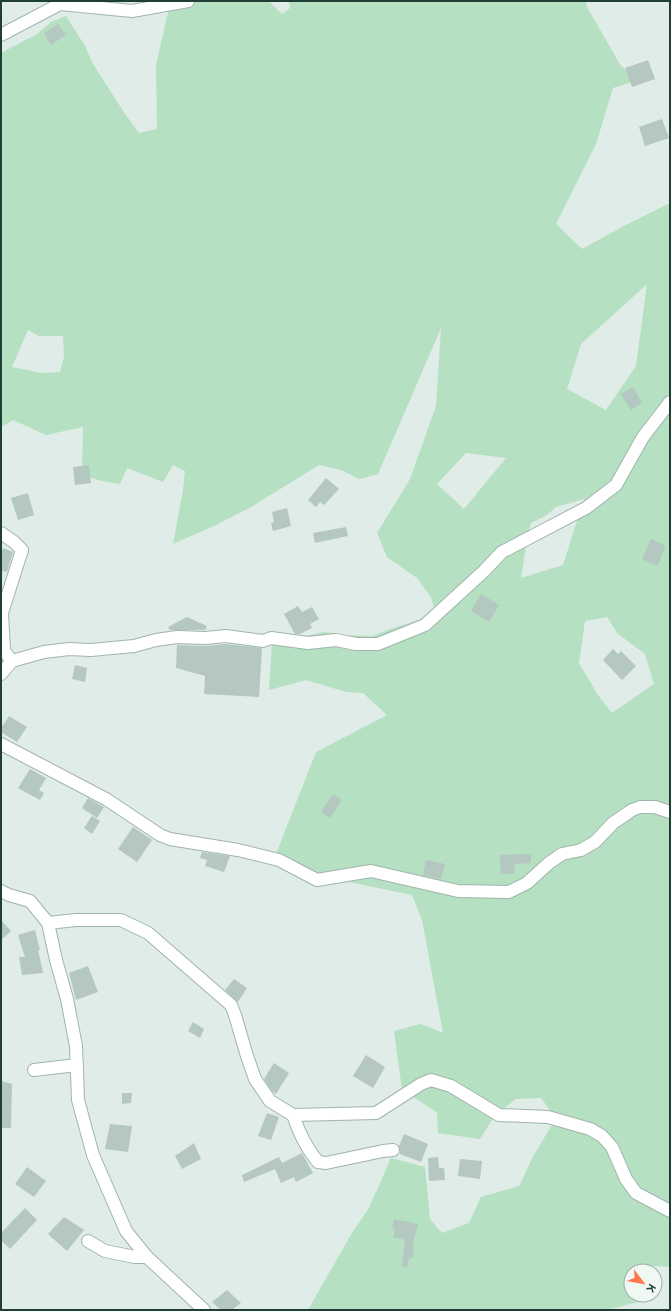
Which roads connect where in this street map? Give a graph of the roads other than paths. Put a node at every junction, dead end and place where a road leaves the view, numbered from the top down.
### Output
1 (188, 1) edge
2 (1, 35) edge
3 (670, 402) edge
4 (1, 533) edge
5 (12, 661) junction
6 (1, 674) edge
7 (1, 744) edge
8 (670, 812) edge
9 (1, 891) edge
10 (48, 923) junction
11 (77, 1065) junction
12 (34, 1070) dead end
13 (293, 1115) junction
14 (393, 1150) dead end
15 (670, 1211) edge
16 (88, 1241) dead end
17 (147, 1257) junction
18 (204, 1310) edge

1 - 2 street
3 - 5 street
4 - 5 street
5 - 6 street
7 - 8 street
9 - 10 street
10 - 11 street
10 - 13 street
11 - 12 street
11 - 17 street
13 - 14 street
13 - 15 street
16 - 17 street
17 - 18 street

